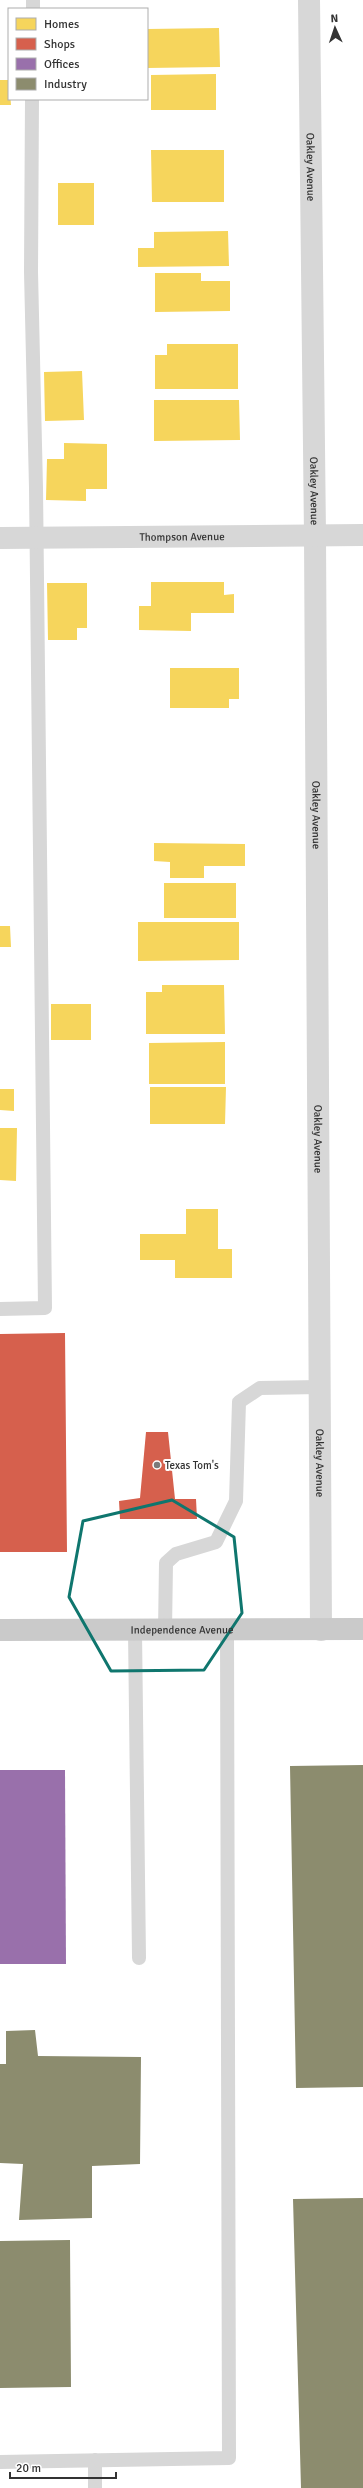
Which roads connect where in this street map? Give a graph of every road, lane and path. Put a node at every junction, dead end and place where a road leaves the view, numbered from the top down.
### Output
1 (309, 0) edge
2 (32, 100) edge
3 (363, 535) edge
4 (315, 536) junction
5 (36, 537) junction
6 (0, 538) edge
7 (0, 1309) edge
8 (320, 1387) junction
9 (363, 1629) edge
10 (0, 1630) edge
11 (321, 1630) junction
12 (135, 1631) junction
13 (165, 1631) junction
14 (227, 1631) junction
15 (139, 1958) dead end
16 (95, 2460) junction
17 (0, 2462) edge
18 (95, 2488) edge

1 - 4 street, Oakley Avenue
2 - 5 lane
3 - 4 street, Thompson Avenue
4 - 5 street, Thompson Avenue
4 - 8 street, Oakley Avenue
5 - 6 street, Thompson Avenue
5 - 7 lane
8 - 11 street, Oakley Avenue
8 - 13 lane
9 - 11 main road, Independence Avenue
10 - 12 main road, Independence Avenue
11 - 14 main road, Independence Avenue
12 - 13 main road, Independence Avenue
12 - 15 lane
13 - 14 main road, Independence Avenue
14 - 16 lane
16 - 17 lane
16 - 18 lane

